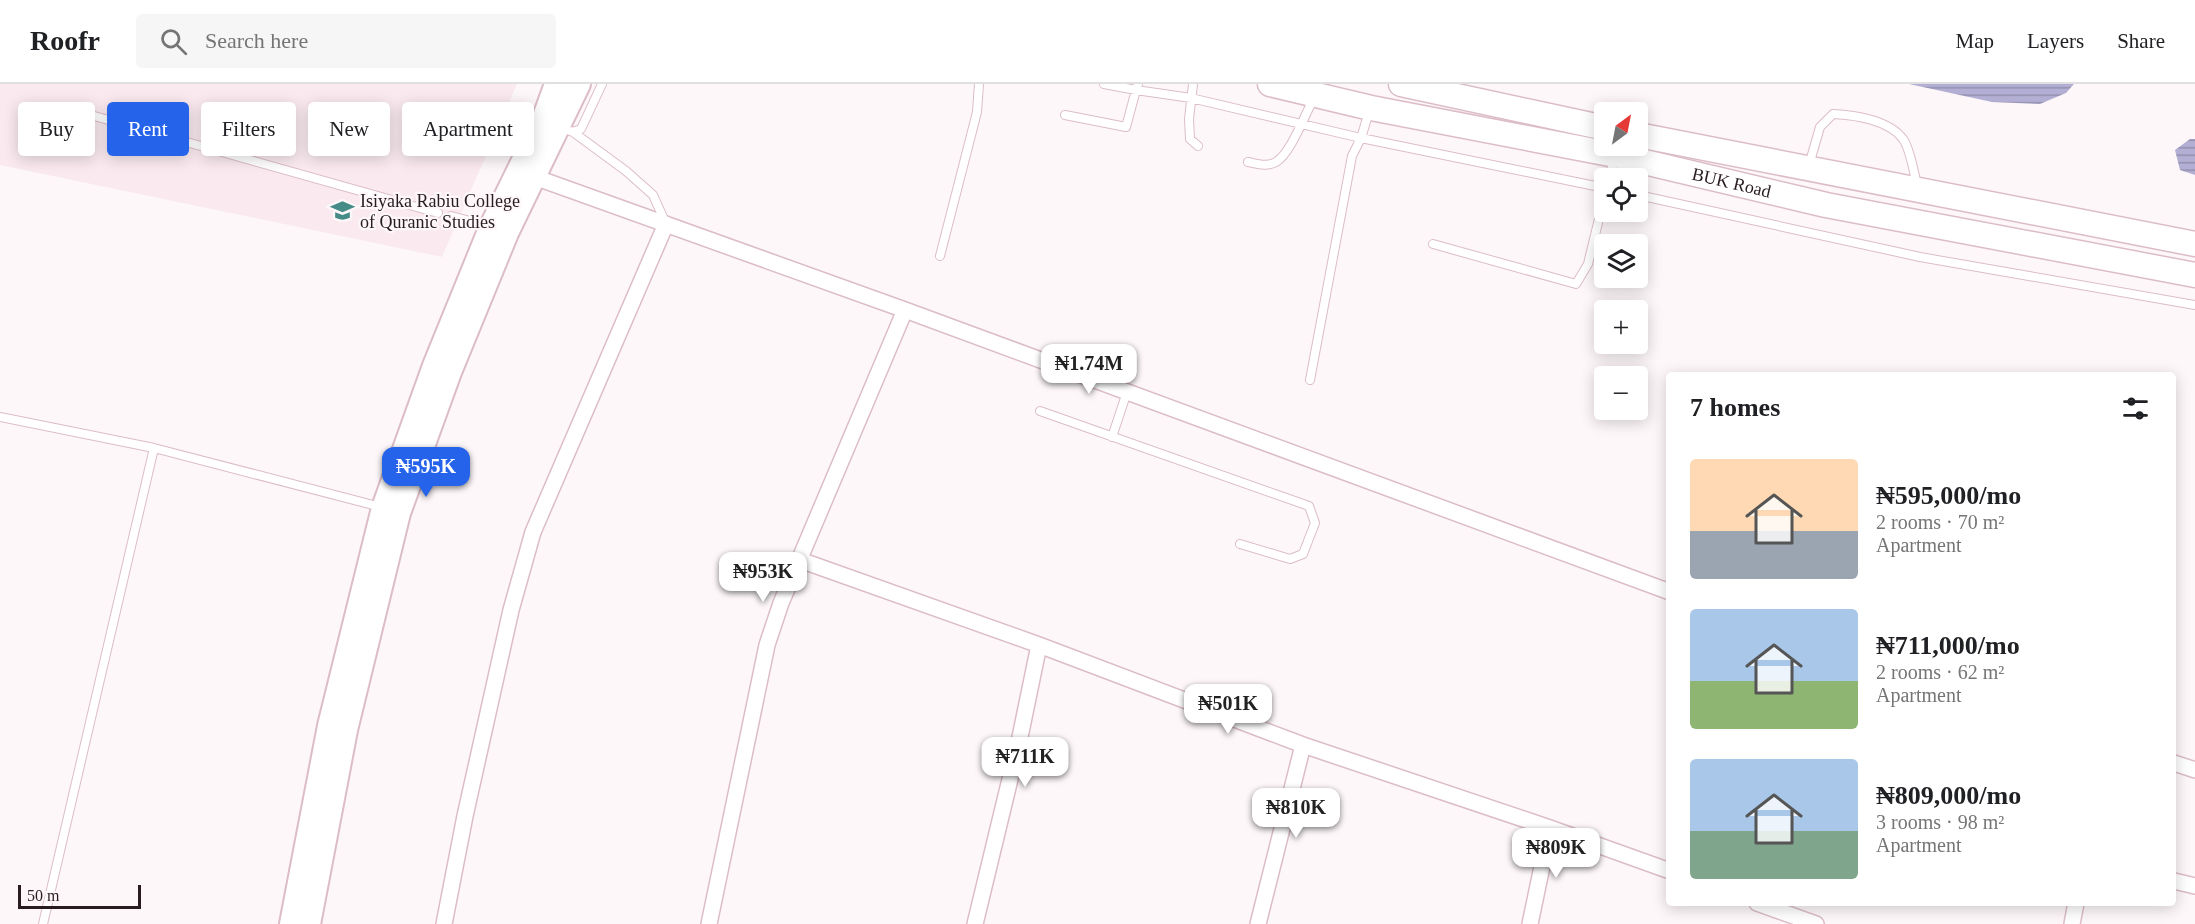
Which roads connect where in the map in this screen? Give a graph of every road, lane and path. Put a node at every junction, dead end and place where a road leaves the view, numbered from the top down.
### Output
1 (556, 84) edge
2 (579, 84) edge
3 (602, 84) edge
4 (979, 84) edge
5 (1104, 84) edge
6 (1193, 84) edge
7 (1270, 84) edge
8 (1401, 84) edge
9 (1137, 87) edge
10 (1316, 94) junction
11 (1191, 98) junction
12 (1371, 108) junction
13 (1065, 115) dead end
14 (95, 116) edge
15 (1300, 124) junction
16 (1594, 126) edge
17 (566, 130) junction
18 (1648, 137) edge
19 (1361, 138) junction
20 (1198, 146) dead end
21 (1594, 151) edge
22 (1619, 156) edge
23 (1248, 162) dead end
24 (1808, 167) junction
25 (526, 174) junction
26 (1594, 186) edge
27 (1918, 189) junction
28 (1648, 197) edge
29 (438, 213) dead end
30 (452, 216) dead end
31 (1598, 222) edge
32 (666, 224) junction
33 (491, 226) junction
34 (1433, 244) dead end
35 (2195, 244) edge
36 (940, 256) dead end
37 (2195, 275) edge
38 (2195, 305) edge
39 (905, 310) junction
40 (1310, 380) dead end
41 (1127, 392) junction
42 (1040, 411) dead end
43 (0, 417) edge
44 (1112, 437) junction
45 (154, 448) junction
46 (391, 510) junction
47 (1240, 544) dead end
48 (800, 560) junction
49 (1666, 591) edge
50 (1039, 645) junction
51 (1303, 745) junction
52 (2176, 764) edge
53 (2195, 770) edge
54 (1550, 828) junction
55 (1666, 870) edge
56 (2176, 881) edge
57 (2195, 886) edge
58 (1764, 906) edge
59 (2075, 906) edge
60 (1795, 920) edge
61 (43, 924) edge
62 (291, 924) edge
63 (309, 924) edge
64 (444, 924) edge
65 (709, 924) edge
66 (975, 924) edge
67 (1258, 924) edge
68 (1530, 924) edge
69 (1816, 924) edge
70 (2072, 924) edge

1 - 25 main road
2 - 17 main road
3 - 17 lane
4 - 36 lane
5 - 9 lane
6 - 11 lane
7 - 10 main road, BUK Road
8 - 16 main road
9 - 11 lane
9 - 13 lane
10 - 12 main road, BUK Road
10 - 15 lane
11 - 15 lane
11 - 20 lane
12 - 19 lane
12 - 21 main road, BUK Road
14 - 29 lane
15 - 19 lane
15 - 23 lane
17 - 25 main road
17 - 32 lane
18 - 24 main road, BUK Road
19 - 26 lane
19 - 40 lane
22 - 37 main road, BUK Road
24 - 27 main road, BUK Road
24 - 27 lane
25 - 32 street
25 - 33 main road
25 - 46 main road
27 - 35 main road, BUK Road
28 - 38 lane
30 - 33 lane
31 - 34 lane
32 - 39 street
32 - 64 street
33 - 46 main road
39 - 41 street
39 - 48 street
41 - 44 lane
41 - 49 street
42 - 44 lane
43 - 45 lane
44 - 47 lane
45 - 46 lane
45 - 61 lane
46 - 62 main road
46 - 63 main road
48 - 50 street
48 - 65 street
50 - 51 street
50 - 66 street
51 - 54 street
51 - 67 street
52 - 53 street
54 - 55 street
54 - 68 street
56 - 57 street
58 - 60 street
59 - 70 street
60 - 69 street

